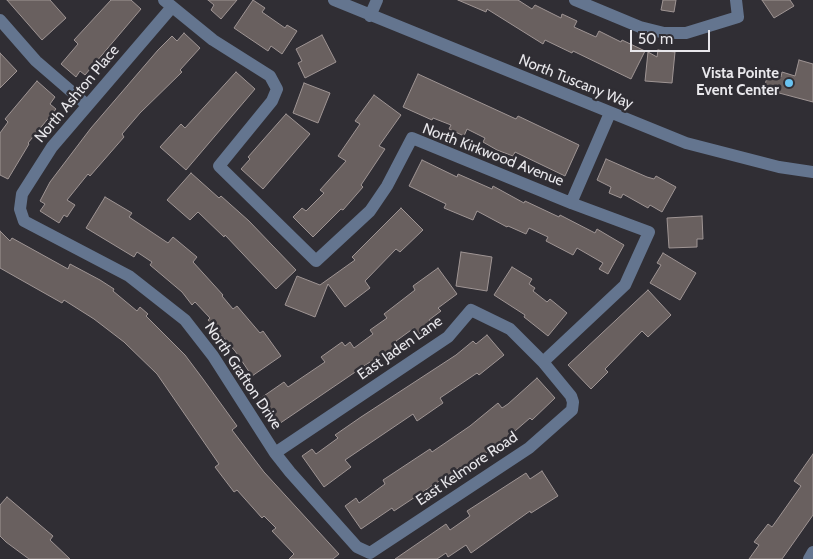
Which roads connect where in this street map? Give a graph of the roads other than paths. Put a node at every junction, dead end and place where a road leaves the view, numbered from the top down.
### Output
1 (334, 0) edge
2 (377, 0) edge
3 (574, 0) edge
4 (736, 0) edge
5 (168, 3) edge
6 (370, 16) junction
7 (0, 20) edge
8 (87, 105) junction
9 (610, 113) junction
10 (813, 172) edge
11 (571, 204) junction
12 (20, 209) joint
13 (543, 362) junction
14 (573, 402) joint
15 (276, 453) junction
16 (813, 552) edge
17 (370, 553) joint
18 (809, 559) edge

1 - 6 street, North Tuscany Way
2 - 6 street
3 - 4 street
5 - 8 street, North Ashton Place
5 - 11 street, North Kirkwood Avenue
6 - 9 street, North Tuscany Way
7 - 8 street
8 - 12 street, North Ashton Place
9 - 10 street, North Tuscany Way
9 - 11 street
11 - 13 street, North Kirkwood Avenue
12 - 15 street, North Grafton Drive
13 - 14 street, East Jaden Lane
13 - 15 street, East Jaden Lane
14 - 17 street, East Kelmore Road
15 - 17 street, North Grafton Drive
16 - 18 street

